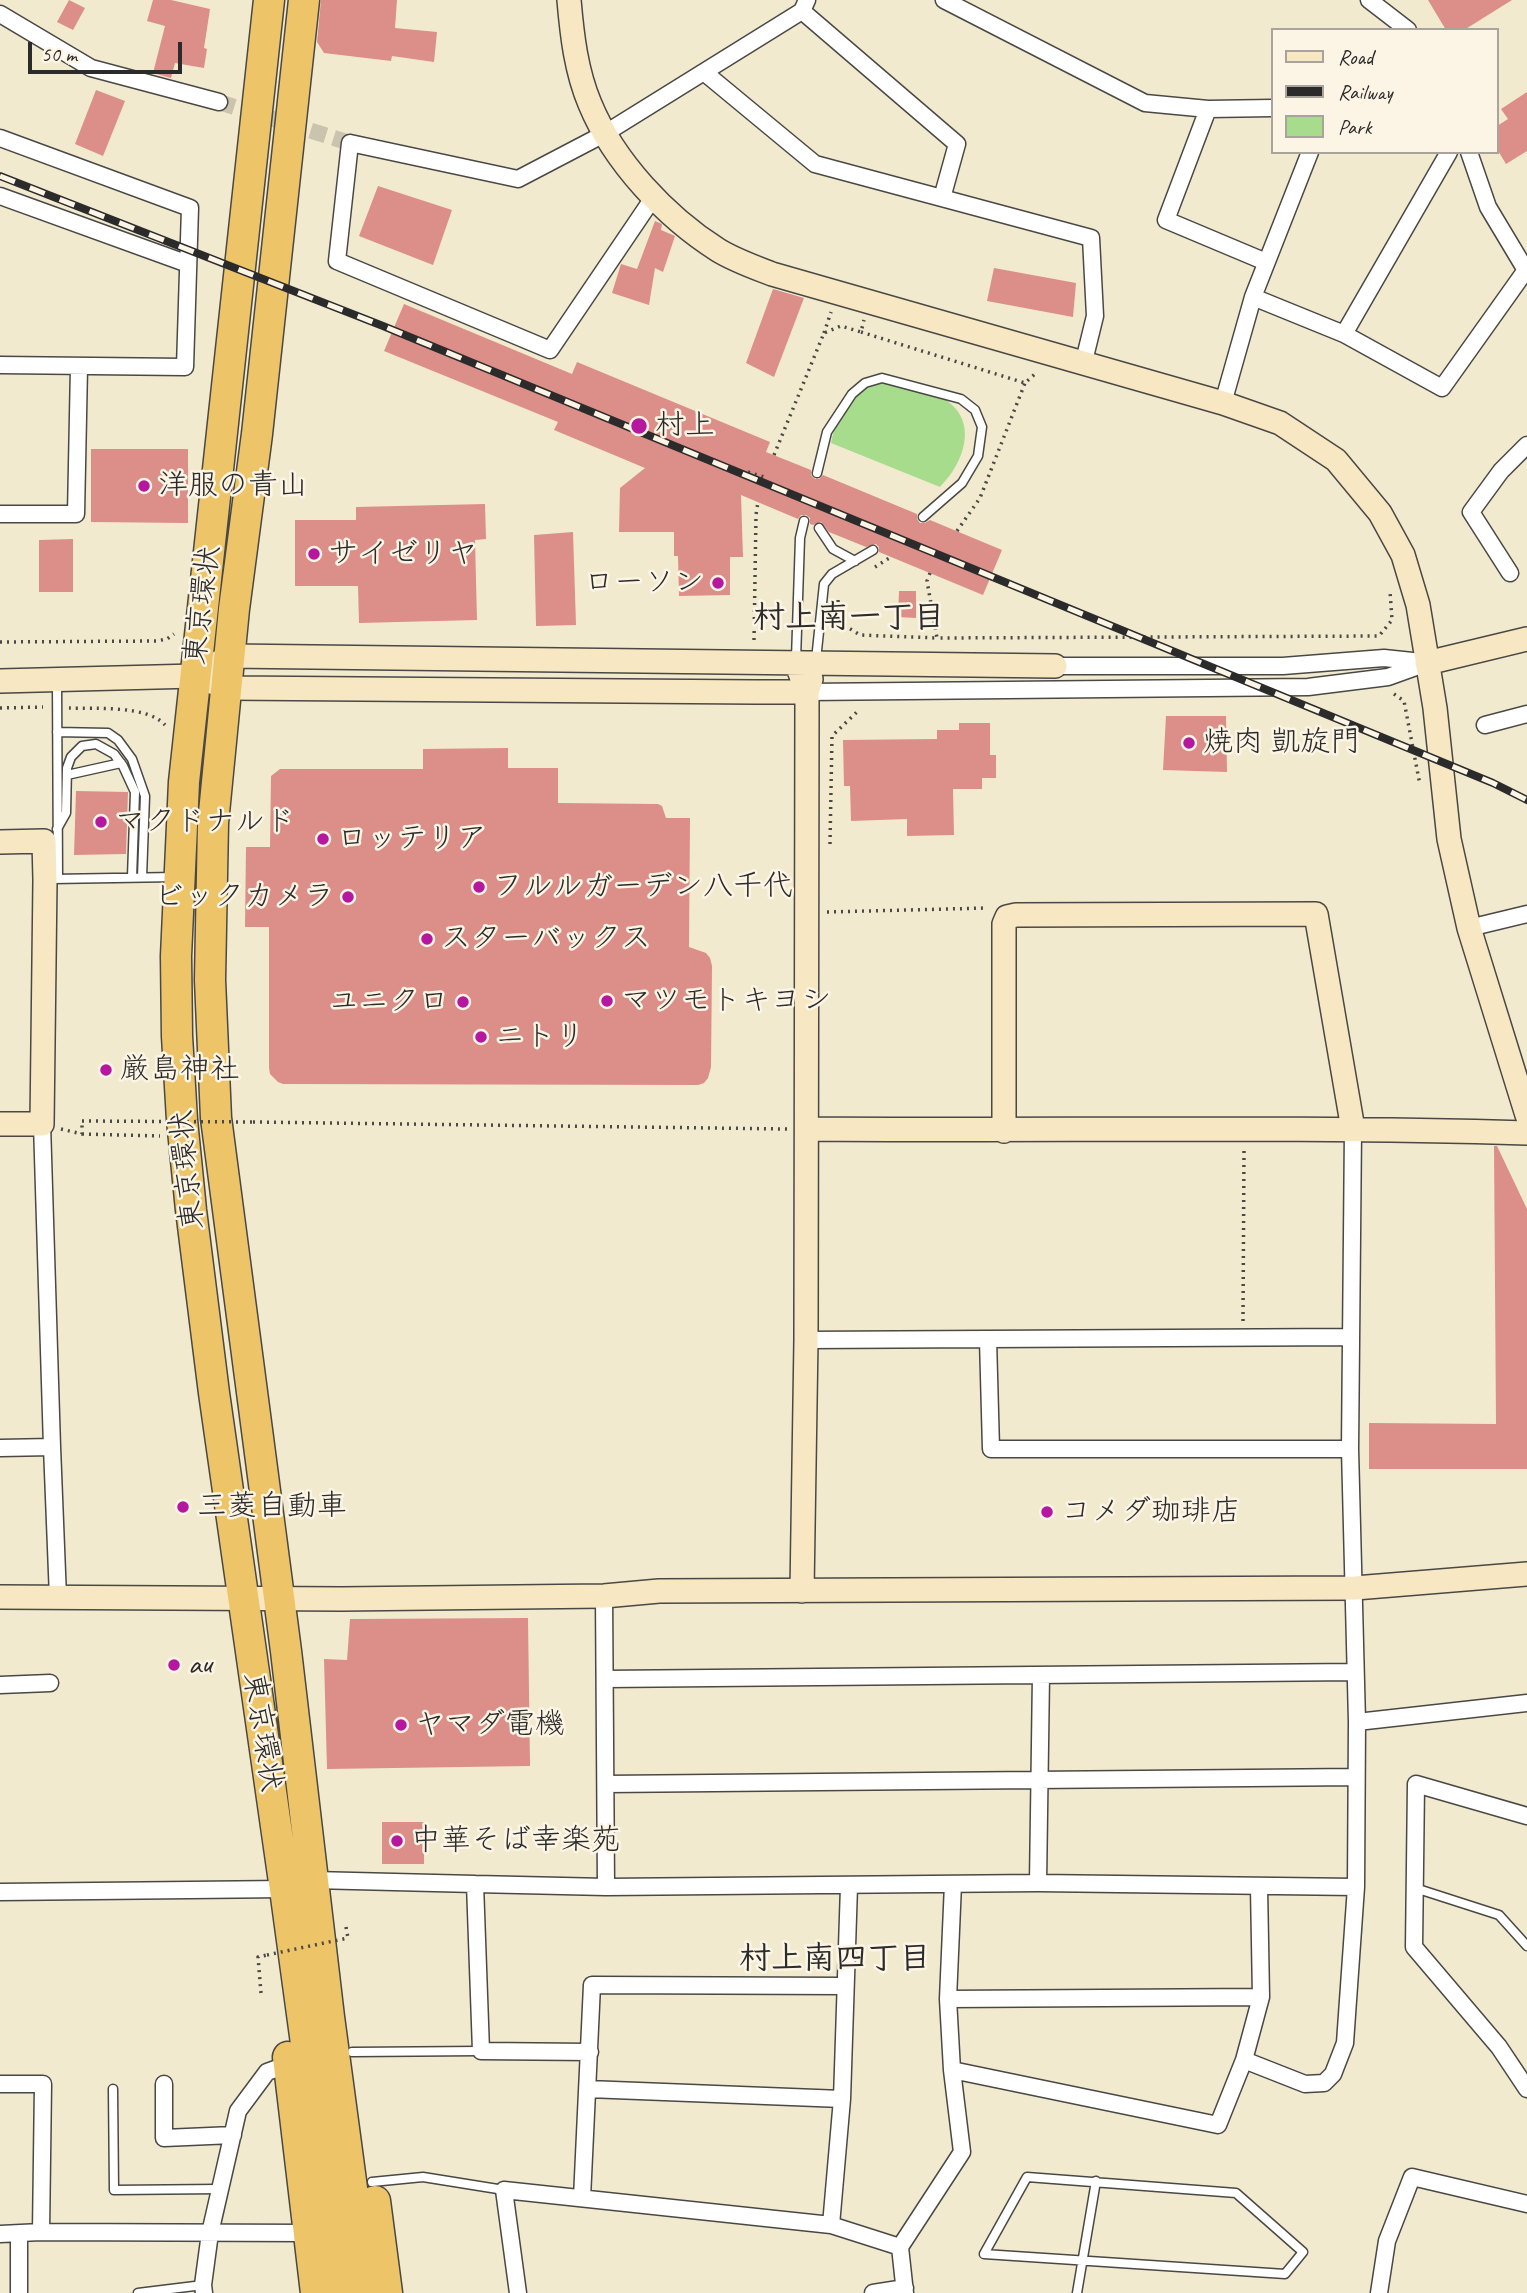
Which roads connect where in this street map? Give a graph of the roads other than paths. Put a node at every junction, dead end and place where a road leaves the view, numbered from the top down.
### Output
1 (269, 0) edge
2 (304, 0) edge
3 (569, 0) edge
4 (944, 0) edge
5 (1369, 0) edge
6 (805, 6) edge
7 (0, 14) edge
8 (1405, 28) edge
9 (705, 73) junction
10 (219, 102) tunnel mouth
11 (1208, 108) junction
12 (1272, 108) edge
13 (604, 134) junction
14 (0, 138) edge
15 (1309, 154) edge
16 (1448, 154) edge
17 (1470, 154) edge
18 (0, 196) edge
19 (653, 198) junction
20 (942, 198) junction
21 (1266, 262) junction
22 (188, 264) junction
23 (1527, 271) edge
24 (1254, 297) junction
25 (1344, 334) junction
26 (0, 365) edge
27 (1083, 365) junction
28 (79, 367) junction
29 (1223, 403) junction
30 (1527, 445) edge
31 (817, 473) dead end
32 (0, 514) edge
33 (923, 517) dead end
34 (804, 521) dead end
35 (819, 528) dead end
36 (873, 550) dead end
37 (855, 561) junction
38 (1510, 573) dead end
39 (1527, 639) edge
40 (230, 656) junction
41 (806, 662) junction
42 (1427, 663) junction
43 (1055, 666) joint
44 (195, 676) junction
45 (57, 680) junction
46 (0, 681) edge
47 (228, 688) junction
48 (807, 692) junction
49 (1527, 714) edge
50 (1485, 725) dead end
51 (57, 733) junction
52 (121, 762) junction
53 (66, 775) junction
54 (57, 829) junction
55 (0, 842) edge
56 (132, 877) junction
57 (142, 877) junction
58 (179, 877) junction
59 (51, 879) junction
60 (1527, 914) edge
61 (1469, 928) junction
62 (1527, 1115) edge
63 (0, 1124) edge
64 (42, 1124) junction
65 (807, 1129) junction
66 (1353, 1129) junction
67 (1004, 1131) junction
68 (1527, 1133) edge
69 (1350, 1337) junction
70 (989, 1339) junction
71 (806, 1340) junction
72 (52, 1447) junction
73 (0, 1448) edge
74 (1350, 1449) junction
75 (1527, 1574) edge
76 (1354, 1588) junction
77 (802, 1591) junction
78 (604, 1596) junction
79 (0, 1597) edge
80 (58, 1598) junction
81 (243, 1598) junction
82 (279, 1598) junction
83 (1355, 1672) junction
84 (1041, 1675) junction
85 (605, 1678) junction
86 (50, 1683) dead end
87 (0, 1685) edge
88 (1527, 1703) edge
89 (1357, 1722) junction
90 (1356, 1777) junction
91 (1040, 1779) junction
92 (606, 1784) junction
93 (1527, 1816) edge
94 (1038, 1883) junction
95 (475, 1884) junction
96 (953, 1884) junction
97 (606, 1886) junction
98 (849, 1886) junction
99 (1259, 1886) junction
100 (1356, 1888) junction
101 (1415, 1888) junction
102 (0, 1892) edge
103 (301, 1897) junction
104 (1527, 1946) edge
105 (845, 1986) junction
106 (1261, 1997) junction
107 (948, 1999) junction
108 (481, 2051) junction
109 (352, 2052) junction
110 (590, 2052) junction
111 (1244, 2060) junction
112 (289, 2064) junction
113 (952, 2070) junction
114 (0, 2084) edge
115 (164, 2084) dead end
116 (113, 2089) dead end
117 (588, 2089) junction
118 (1527, 2089) edge
119 (842, 2099) junction
120 (233, 2135) junction
121 (1096, 2181) junction
122 (372, 2182) junction
123 (220, 2189) junction
124 (504, 2190) junction
125 (582, 2198) junction
126 (1527, 2204) edge
127 (831, 2225) junction
128 (41, 2232) junction
129 (210, 2232) junction
130 (308, 2233) junction
131 (0, 2234) edge
132 (19, 2234) junction
133 (900, 2247) junction
134 (1083, 2262) junction
135 (203, 2289) edge
136 (905, 2290) edge
137 (19, 2293) edge
138 (138, 2293) edge
139 (316, 2293) edge
140 (340, 2293) edge
141 (366, 2293) edge
142 (387, 2293) edge
143 (518, 2293) edge
144 (873, 2293) edge
145 (1077, 2293) edge
146 (1379, 2293) edge

1 - 44 highway, 東京環状
2 - 40 highway, 東京環状
3 - 13 street
4 - 11 street
5 - 8 street
6 - 9 street
6 - 20 street
7 - 10 street
9 - 13 street
9 - 20 street
11 - 12 street
11 - 21 street
13 - 19 street
13 - 19 street
14 - 22 street
15 - 21 street
16 - 25 street
17 - 23 street
18 - 22 street
19 - 27 street
20 - 27 street
21 - 24 street
22 - 28 street
23 - 25 street
24 - 25 street
24 - 29 street
26 - 28 street
27 - 29 street
28 - 32 street
29 - 42 street
30 - 38 street
31 - 33 lane
34 - 41 lane
35 - 37 lane
36 - 37 lane
37 - 41 lane
39 - 42 street
40 - 41 street
40 - 44 street
40 - 47 highway, 東京環状
41 - 43 street
41 - 48 street
42 - 43 street
42 - 48 street
42 - 61 street
44 - 45 street
44 - 47 street
44 - 58 highway, 東京環状
45 - 46 street
45 - 51 lane
47 - 48 street
47 - 82 highway, 東京環状
48 - 65 street
49 - 50 street
51 - 54 lane
51 - 57 lane
52 - 53 lane
52 - 53 lane
52 - 56 lane
53 - 54 lane
54 - 59 lane
55 - 59 street
56 - 57 lane
56 - 59 lane
57 - 58 lane
58 - 81 highway, 東京環状
59 - 64 street
60 - 61 street
61 - 62 street
63 - 64 street
64 - 72 street
65 - 67 street
65 - 71 street
66 - 67 street
66 - 67 street
66 - 68 street
66 - 69 street
69 - 70 street
69 - 74 street
70 - 71 street
70 - 74 street
71 - 77 street
72 - 73 street
72 - 80 street
74 - 76 street
75 - 76 street
76 - 77 street
76 - 83 street
77 - 78 street
78 - 82 street
78 - 85 street
79 - 80 street
80 - 81 street
81 - 82 street
81 - 103 highway, 東京環状
82 - 103 highway, 東京環状
83 - 84 street
83 - 89 street
84 - 85 street
84 - 91 street
85 - 92 street
86 - 87 street
88 - 89 street
89 - 90 street
90 - 91 street
90 - 100 street
91 - 92 street
91 - 94 street
92 - 97 street
93 - 101 street
94 - 96 street
94 - 99 street
95 - 97 street
95 - 103 street
95 - 108 street
96 - 98 street
96 - 107 street
97 - 98 street
98 - 105 street
99 - 100 street
99 - 106 street
100 - 111 street
101 - 104 lane
101 - 118 street
102 - 103 street
103 - 109 highway
103 - 112 highway
103 - 140 highway, 東京環状
103 - 141 highway, 東京環状
105 - 110 street
105 - 119 street
106 - 107 street
106 - 111 street
107 - 113 street
108 - 109 lane
108 - 110 street
109 - 122 highway
110 - 117 street
111 - 113 street
112 - 120 street
112 - 130 highway
113 - 133 street
114 - 128 street
115 - 120 street
116 - 123 lane
117 - 119 street
117 - 125 street
119 - 127 street
120 - 123 street
121 - 134 lane
121 - 134 lane
121 - 134 lane
122 - 124 lane
122 - 142 highway
123 - 129 street
124 - 125 street
124 - 143 street
125 - 127 street
126 - 146 street
127 - 133 street
128 - 129 street
128 - 132 street
129 - 130 street
129 - 135 street
130 - 139 highway
131 - 132 street
132 - 137 street
133 - 136 street
134 - 145 lane
135 - 138 lane
136 - 144 street

